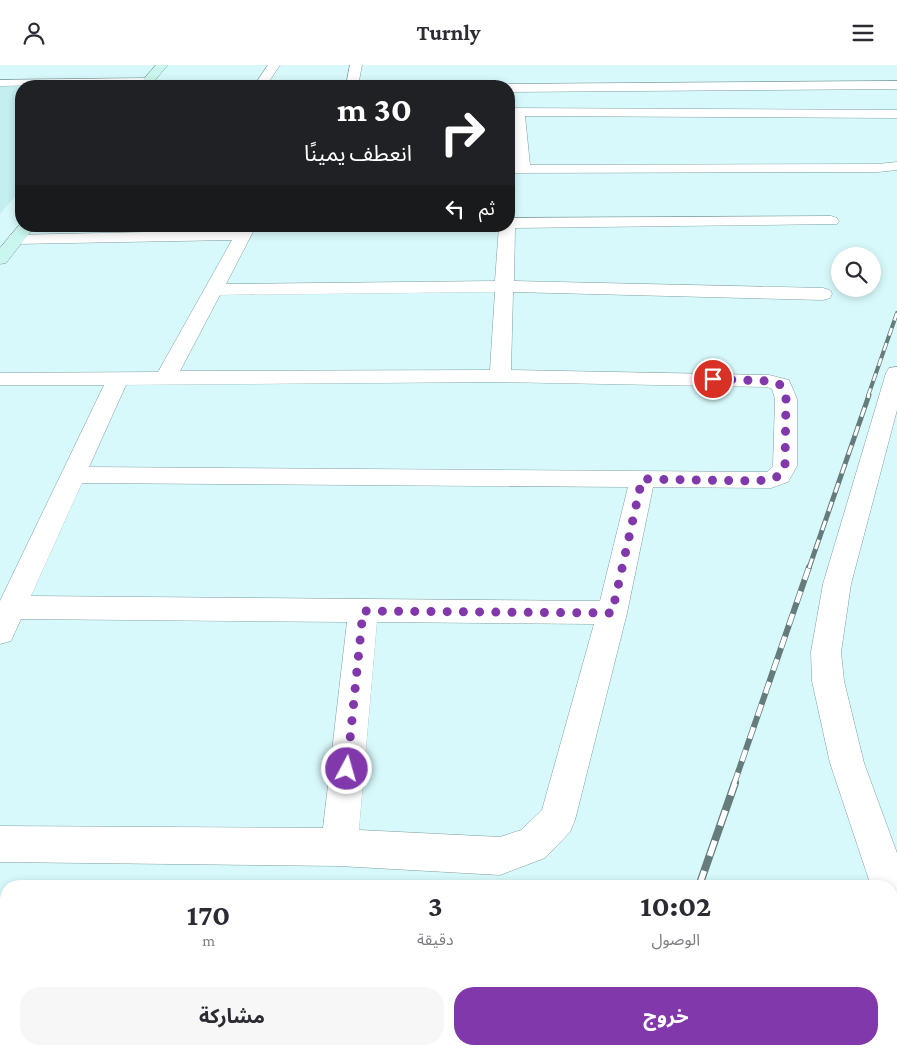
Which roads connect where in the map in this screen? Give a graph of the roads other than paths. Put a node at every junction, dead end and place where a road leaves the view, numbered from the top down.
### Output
1 (162, 65) edge
2 (274, 65) edge
3 (356, 65) edge
4 (84, 69) dead end
5 (70, 80) edge
6 (149, 80) edge
7 (264, 80) edge
8 (353, 80) edge
9 (0, 83) edge
10 (15, 83) edge
11 (897, 85) edge
12 (515, 88) edge
13 (623, 100) junction
14 (515, 112) edge
15 (897, 114) edge
16 (515, 140) edge
17 (897, 166) edge
18 (516, 169) edge
19 (831, 221) dead end
20 (515, 223) edge
21 (134, 232) edge
22 (245, 232) edge
23 (507, 232) edge
24 (22, 233) edge
25 (0, 259) edge
26 (504, 286) junction
27 (213, 290) junction
28 (823, 294) dead end
29 (897, 373) edge
30 (500, 376) junction
31 (166, 377) junction
32 (0, 379) edge
33 (118, 379) junction
34 (893, 410) edge
35 (74, 475) junction
36 (642, 479) junction
37 (363, 611) junction
38 (612, 613) junction
39 (6, 620) edge
40 (0, 844) edge
41 (339, 847) junction
42 (888, 880) edge

1 - 6 street
2 - 7 street
3 - 8 street
4 - 5 street
9 - 10 street
11 - 13 street
12 - 13 street
13 - 14 street
13 - 15 street
16 - 18 street
17 - 18 street
19 - 20 street
21 - 24 street
22 - 27 street
23 - 26 street
24 - 25 street
26 - 27 street
26 - 28 street
26 - 30 street
27 - 31 street
29 - 34 street
30 - 31 street
30 - 36 street
31 - 33 street
32 - 33 street
33 - 35 street
34 - 42 street
35 - 36 street
35 - 39 street
36 - 38 street
37 - 38 street
37 - 39 street
37 - 41 street
38 - 41 street
40 - 41 street

